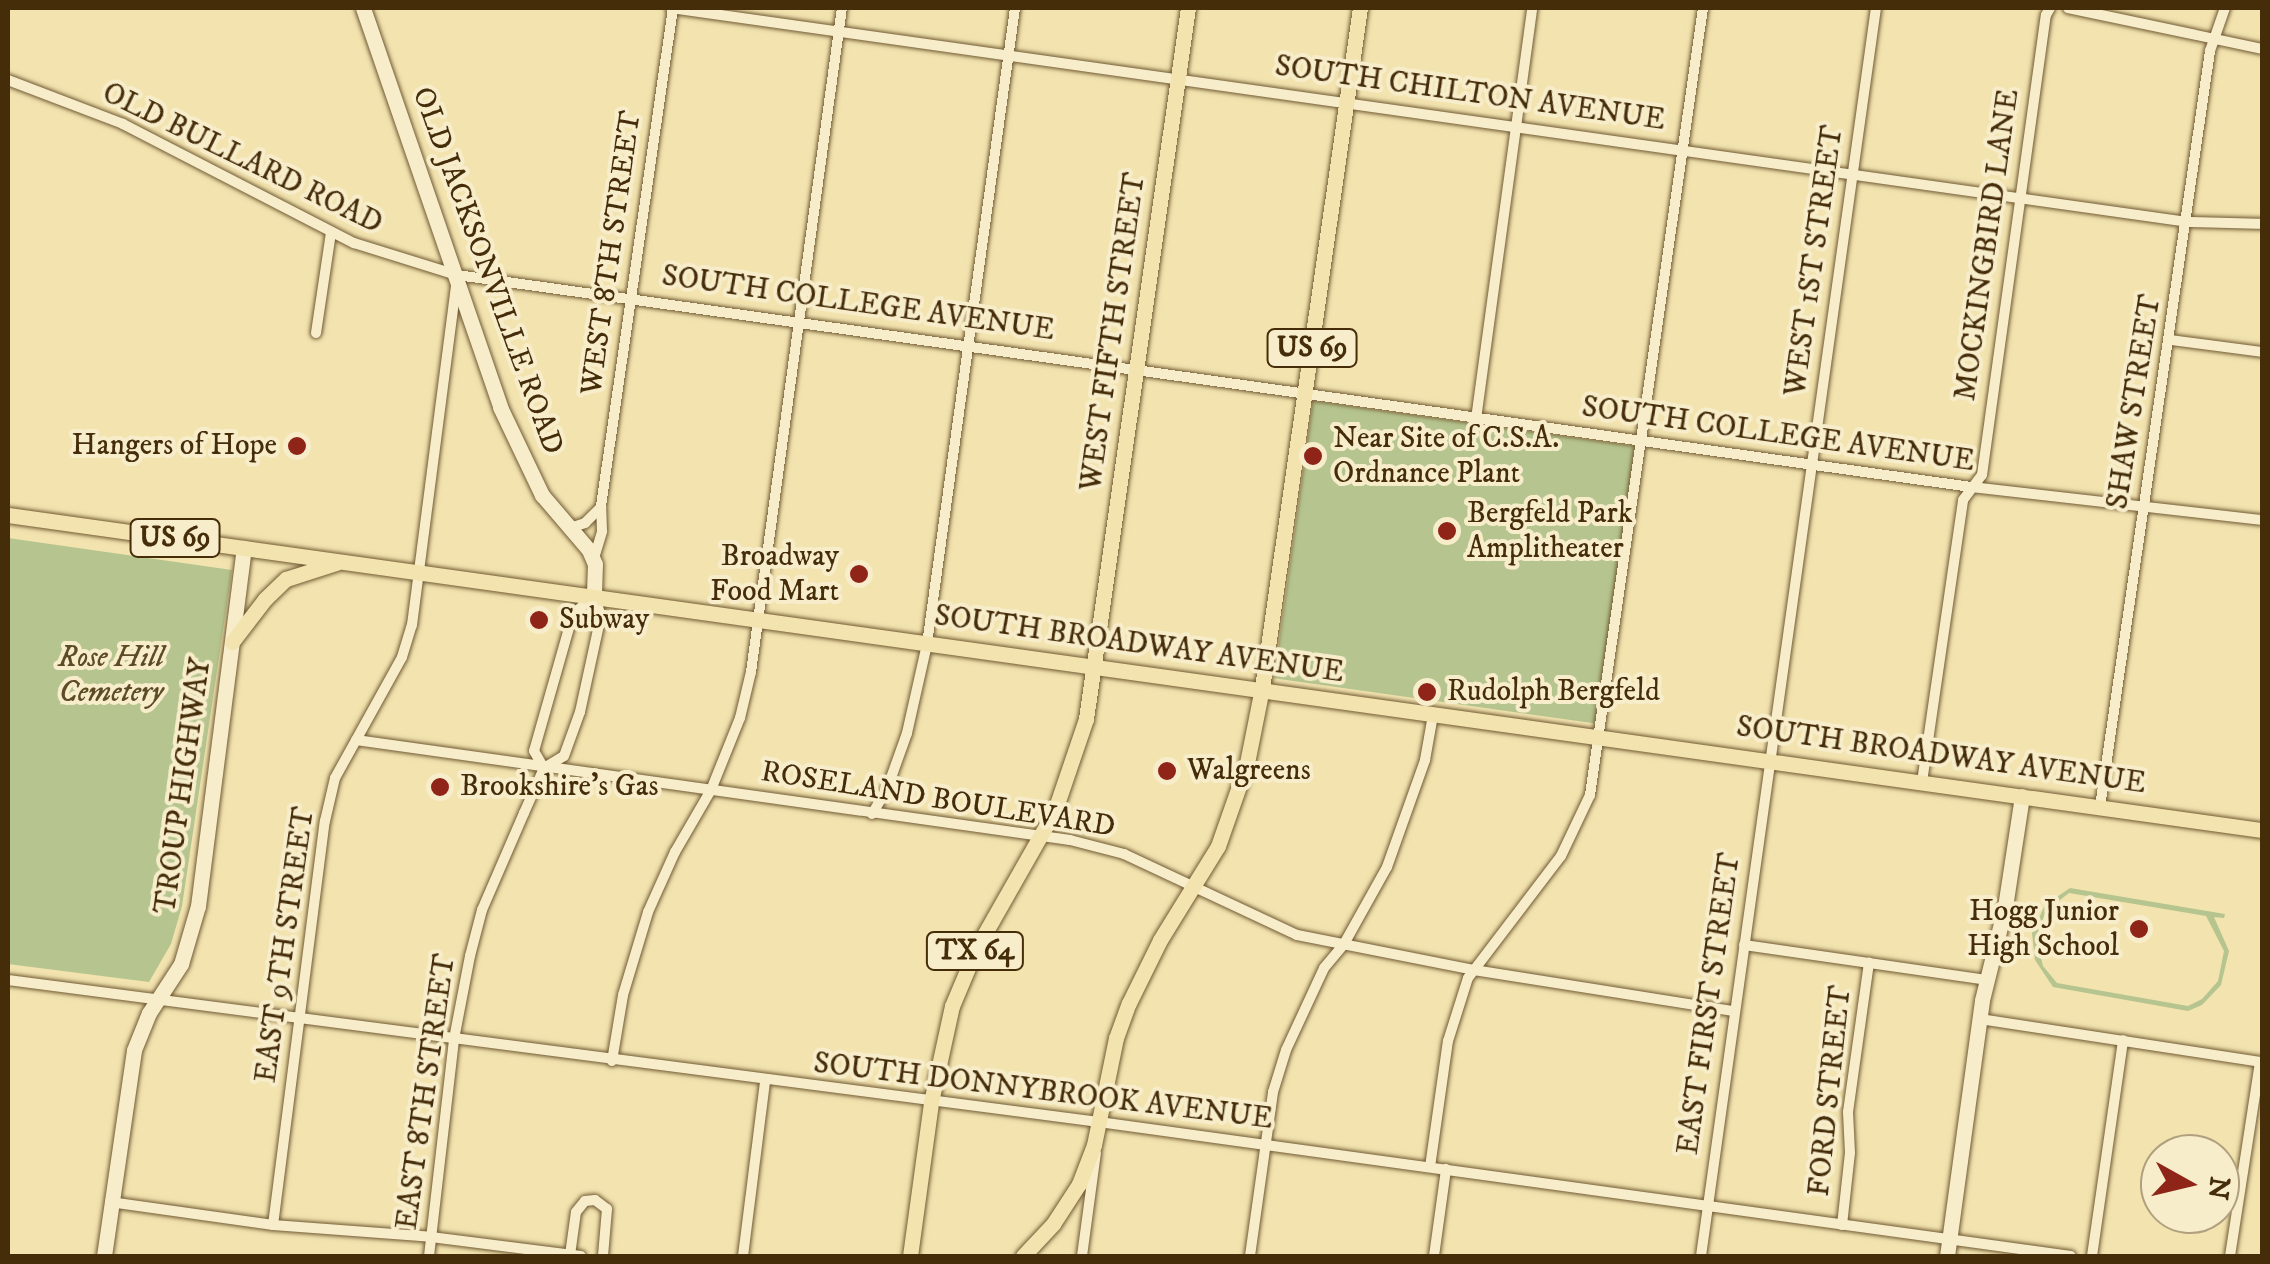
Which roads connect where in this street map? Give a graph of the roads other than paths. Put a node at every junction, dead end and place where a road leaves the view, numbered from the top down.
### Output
1 (363, 8) edge
2 (672, 8) edge
3 (842, 8) edge
4 (1015, 8) edge
5 (1188, 8) edge
6 (1360, 8) edge
7 (1532, 8) edge
8 (1703, 8) edge
9 (1876, 8) edge
10 (2050, 8) edge
11 (2068, 8) edge
12 (2225, 8) edge
13 (838, 30) junction
14 (2216, 39) junction
15 (2262, 49) edge
16 (1008, 55) junction
17 (1178, 78) junction
18 (8, 80) edge
19 (1346, 102) junction
20 (1515, 125) junction
21 (1682, 150) junction
22 (1854, 174) junction
23 (2020, 198) junction
24 (2187, 222) junction
25 (2262, 224) edge
26 (331, 232) junction
27 (457, 275) junction
28 (630, 296) junction
29 (800, 321) junction
30 (474, 327) junction
31 (316, 333) dead end
32 (2171, 340) junction
33 (968, 346) junction
34 (451, 348) junction
35 (2262, 352) edge
36 (1136, 368) junction
37 (1306, 391) junction
38 (1476, 419) junction
39 (1643, 442) junction
40 (1811, 465) junction
41 (1972, 488) junction
42 (601, 506) junction
43 (2144, 507) junction
44 (8, 514) edge
45 (2262, 520) edge
46 (570, 528) junction
47 (244, 548) junction
48 (594, 559) junction
49 (342, 561) junction
50 (420, 571) junction
51 (594, 596) junction
52 (758, 623) junction
53 (232, 642) junction
54 (927, 644) junction
55 (1095, 664) junction
56 (1262, 688) junction
57 (1432, 715) junction
58 (1600, 736) junction
59 (356, 740) junction
60 (1769, 759) junction
61 (544, 768) junction
62 (1922, 782) junction
63 (712, 790) junction
64 (2022, 796) junction
65 (2100, 807) junction
66 (872, 814) junction
67 (2262, 830) edge
68 (1043, 836) junction
69 (1194, 888) junction
70 (1344, 944) junction
71 (1744, 945) junction
72 (1870, 962) junction
73 (1474, 970) junction
74 (8, 980) edge
75 (1986, 980) junction
76 (158, 1001) junction
77 (1732, 1012) junction
78 (1980, 1019) junction
79 (300, 1020) junction
80 (454, 1039) junction
81 (2123, 1040) junction
82 (612, 1061) junction
83 (2261, 1062) edge
84 (765, 1081) junction
85 (931, 1102) junction
86 (1097, 1128) junction
87 (1265, 1146) junction
88 (1430, 1167) junction
89 (1446, 1169) junction
90 (110, 1202) junction
91 (1707, 1206) junction
92 (273, 1225) junction
93 (1842, 1225) junction
94 (431, 1237) junction
95 (1949, 1238) junction
96 (104, 1256) edge
97 (429, 1256) edge
98 (575, 1256) edge
99 (603, 1256) edge
100 (743, 1256) edge
101 (910, 1256) edge
102 (1022, 1256) edge
103 (1082, 1256) edge
104 (1250, 1256) edge
105 (1434, 1256) edge
106 (1701, 1256) edge
107 (1947, 1256) edge
108 (2071, 1256) edge
109 (2092, 1256) edge
110 (2230, 1256) edge

1 - 27 main road, OLD JACKSONVILLE ROAD
2 - 13 street, SOUTH CHILTON AVENUE
2 - 28 street, WEST 8TH STREET
3 - 13 street
4 - 16 street
5 - 17 main road, WEST FIFTH STREET
6 - 19 main road, US 69
7 - 20 street
8 - 21 street
9 - 22 street, WEST 1ST STREET
10 - 23 street, MOCKINGBIRD LANE
11 - 14 street
12 - 14 street, SHAW STREET
13 - 16 street, SOUTH CHILTON AVENUE
13 - 29 street
14 - 15 street
14 - 24 street, SHAW STREET
16 - 17 street, SOUTH CHILTON AVENUE
16 - 33 street
17 - 19 street, SOUTH CHILTON AVENUE
17 - 36 main road, WEST FIFTH STREET
18 - 26 street, OLD BULLARD ROAD
19 - 20 street, SOUTH CHILTON AVENUE
19 - 37 main road, US 69
20 - 21 street, SOUTH CHILTON AVENUE
20 - 38 street
21 - 22 street, SOUTH CHILTON AVENUE
21 - 39 street
22 - 23 street, SOUTH CHILTON AVENUE
22 - 40 street, WEST 1ST STREET
23 - 24 street, SOUTH CHILTON AVENUE
23 - 41 street, MOCKINGBIRD LANE
24 - 25 street, SOUTH CHILTON AVENUE
24 - 32 street, SHAW STREET
26 - 27 street, OLD BULLARD ROAD
26 - 31 street
27 - 28 street, SOUTH COLLEGE AVENUE
27 - 30 main road, OLD JACKSONVILLE ROAD
27 - 34 street, EAST 9TH STREET
28 - 29 street, SOUTH COLLEGE AVENUE
28 - 42 street, WEST 8TH STREET
29 - 33 street, SOUTH COLLEGE AVENUE
29 - 52 street
30 - 34 street
30 - 46 main road, OLD JACKSONVILLE ROAD
32 - 35 street
32 - 43 street, SHAW STREET
33 - 36 street, SOUTH COLLEGE AVENUE
33 - 54 street
34 - 50 street, EAST 9TH STREET
36 - 37 street, SOUTH COLLEGE AVENUE
36 - 55 main road, WEST FIFTH STREET
37 - 38 street, SOUTH COLLEGE AVENUE
37 - 56 main road, US 69
38 - 39 street, SOUTH COLLEGE AVENUE
39 - 40 street, SOUTH COLLEGE AVENUE
39 - 58 street
40 - 41 street, SOUTH COLLEGE AVENUE
40 - 60 street, WEST 1ST STREET
41 - 43 street, SOUTH COLLEGE AVENUE
41 - 62 street, MOCKINGBIRD LANE
42 - 46 street
42 - 48 street, WEST 8TH STREET
43 - 45 street, SOUTH COLLEGE AVENUE
43 - 65 street, SHAW STREET
44 - 47 main road, SOUTH BROADWAY AVENUE / US 69
46 - 48 main road, OLD JACKSONVILLE ROAD
47 - 49 main road, SOUTH BROADWAY AVENUE / US 69
47 - 53 main road, TROUP HIGHWAY
48 - 51 main road
49 - 50 main road, SOUTH BROADWAY AVENUE / US 69
49 - 53 main road
50 - 51 main road, SOUTH BROADWAY AVENUE / US 69
50 - 59 street, EAST 9TH STREET
51 - 52 main road, SOUTH BROADWAY AVENUE / US 69
51 - 61 street, EAST 8TH STREET
51 - 61 street, EAST 8TH STREET
52 - 54 main road, SOUTH BROADWAY AVENUE / US 69
52 - 63 street
53 - 76 main road, TROUP HIGHWAY
54 - 55 main road, SOUTH BROADWAY AVENUE / US 69
54 - 66 street
55 - 56 main road, SOUTH BROADWAY AVENUE / US 69
55 - 68 main road, TX 64
56 - 57 main road, SOUTH BROADWAY AVENUE
56 - 69 main road
57 - 58 main road, SOUTH BROADWAY AVENUE
57 - 70 street
58 - 60 main road, SOUTH BROADWAY AVENUE
58 - 73 street
59 - 61 street, ROSELAND BOULEVARD
59 - 79 street, EAST 9TH STREET
60 - 62 main road, SOUTH BROADWAY AVENUE
60 - 71 street, EAST FIRST STREET
61 - 63 street, ROSELAND BOULEVARD
61 - 80 street, EAST 8TH STREET
62 - 64 main road, SOUTH BROADWAY AVENUE
63 - 66 street, ROSELAND BOULEVARD
63 - 82 street
64 - 65 main road, SOUTH BROADWAY AVENUE
64 - 75 main road
65 - 67 main road, SOUTH BROADWAY AVENUE
66 - 68 street, ROSELAND BOULEVARD
68 - 69 street, ROSELAND BOULEVARD
68 - 85 main road, TX 64
69 - 70 street, ROSELAND BOULEVARD
69 - 86 main road
70 - 73 street, ROSELAND BOULEVARD
70 - 87 street
71 - 72 street
71 - 77 street, EAST FIRST STREET
72 - 75 street
72 - 93 street, FORD STREET
73 - 77 street, ROSELAND BOULEVARD
73 - 88 street
74 - 76 street, SOUTH DONNYBROOK AVENUE
75 - 78 main road
76 - 79 street, SOUTH DONNYBROOK AVENUE
76 - 90 main road, TROUP HIGHWAY
77 - 91 street, EAST FIRST STREET
78 - 81 street
78 - 95 main road
79 - 80 street, SOUTH DONNYBROOK AVENUE
79 - 92 street, EAST 9TH STREET
80 - 82 street, SOUTH DONNYBROOK AVENUE
80 - 94 street, EAST 8TH STREET
81 - 83 street
81 - 109 street
82 - 84 street, SOUTH DONNYBROOK AVENUE
83 - 110 street
84 - 85 street, SOUTH DONNYBROOK AVENUE
84 - 100 street
85 - 86 street, SOUTH DONNYBROOK AVENUE
85 - 101 main road, TX 64
86 - 87 street, SOUTH DONNYBROOK AVENUE
86 - 102 main road
86 - 103 street
87 - 88 street, SOUTH DONNYBROOK AVENUE
87 - 104 street
88 - 89 street, SOUTH DONNYBROOK AVENUE
89 - 91 street, SOUTH DONNYBROOK AVENUE
89 - 105 street
90 - 92 street
90 - 96 main road, TROUP HIGHWAY
91 - 93 street, SOUTH DONNYBROOK AVENUE
91 - 106 street, EAST FIRST STREET
92 - 94 street
93 - 95 street, SOUTH DONNYBROOK AVENUE
94 - 97 street, EAST 8TH STREET
94 - 98 street
95 - 107 main road
95 - 108 street, SOUTH DONNYBROOK AVENUE
98 - 99 street

